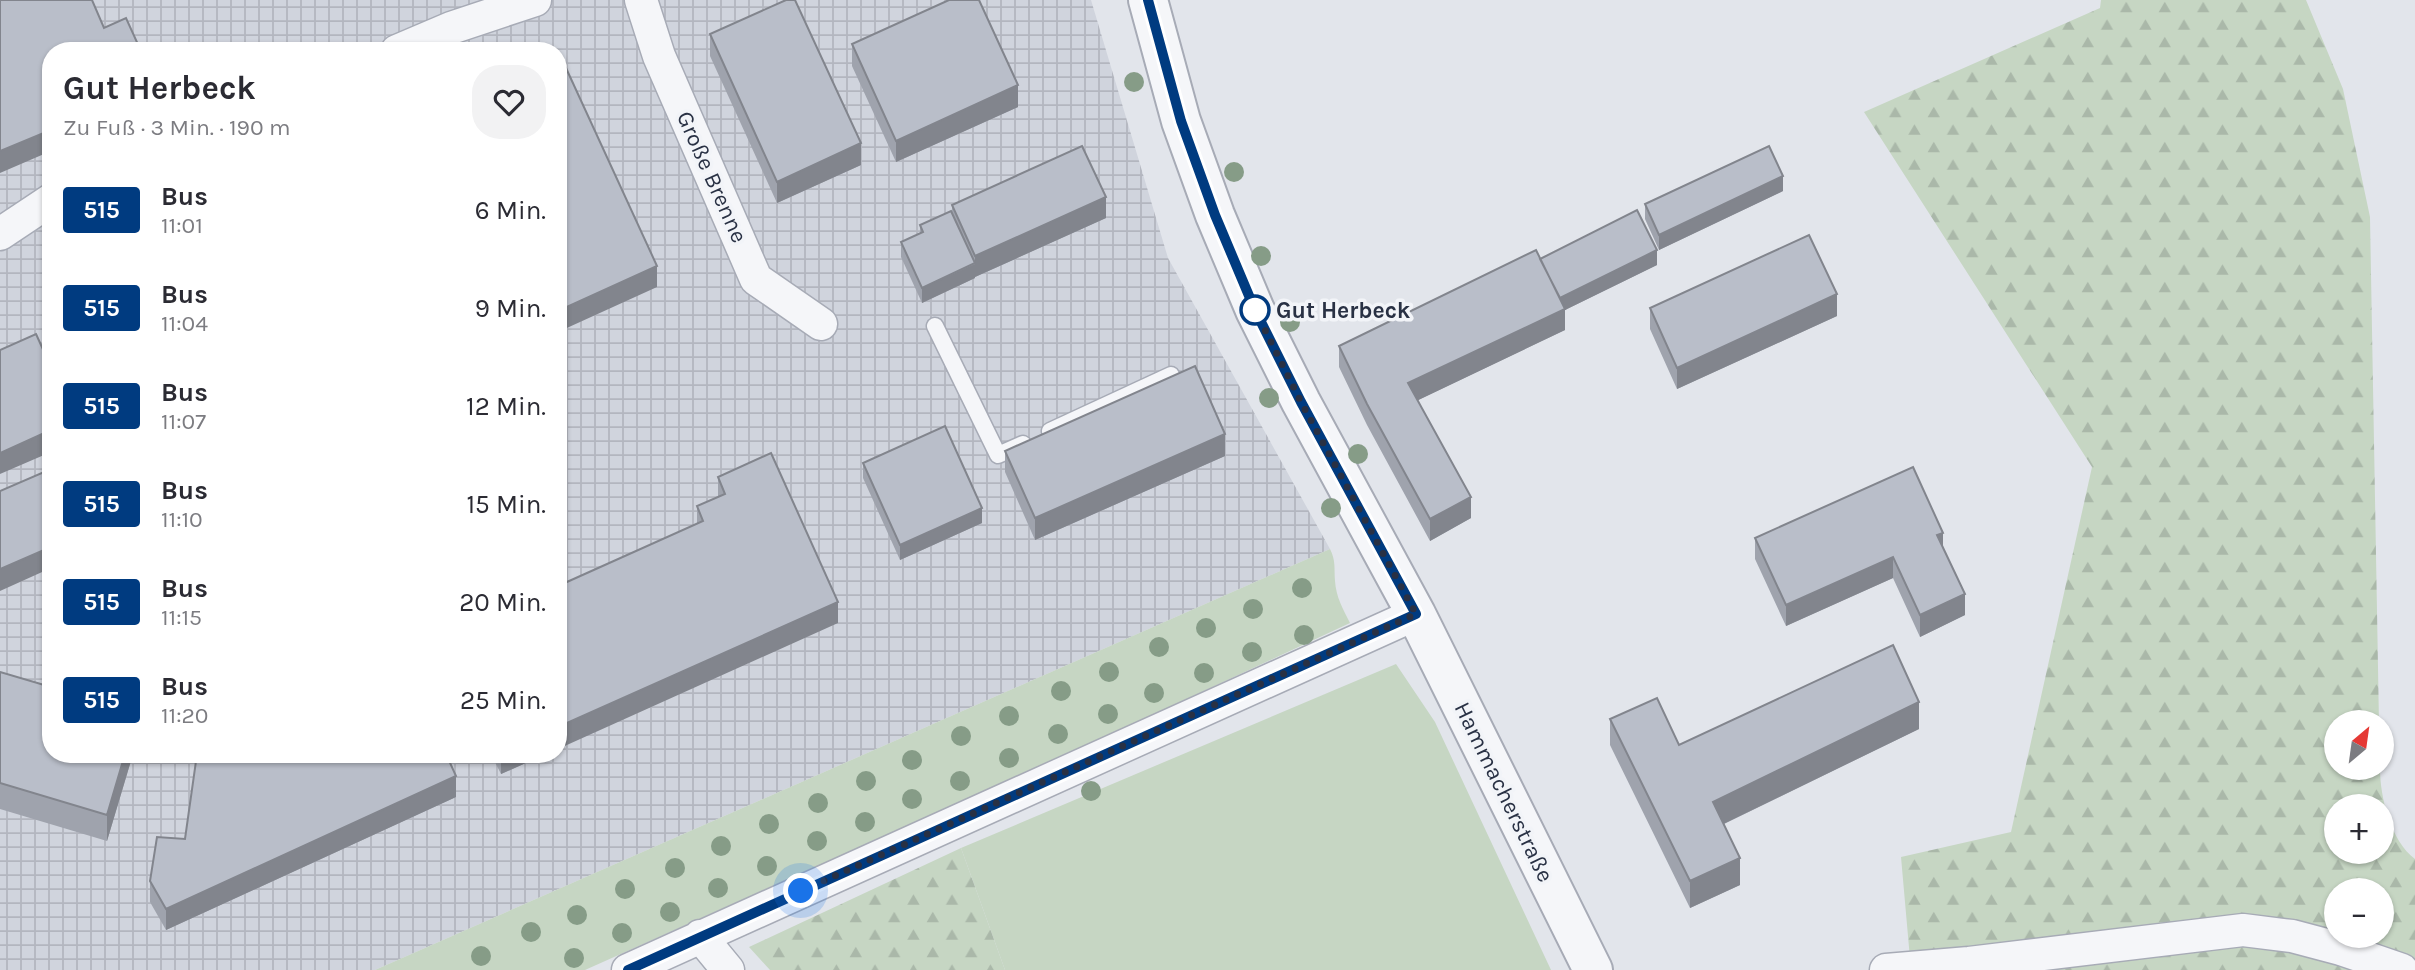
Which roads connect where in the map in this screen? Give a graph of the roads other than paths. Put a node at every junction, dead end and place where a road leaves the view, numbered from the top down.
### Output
1 (535, 0) edge
2 (641, 0) edge
3 (1148, 0) edge
4 (417, 42) edge
5 (42, 206) edge
6 (0, 234) edge
7 (821, 324) dead end
8 (934, 326) dead end
9 (1171, 375) edge
10 (1416, 614) junction
11 (700, 936) junction
12 (628, 970) edge
13 (729, 970) edge
14 (1593, 970) edge
15 (1886, 970) edge
16 (2402, 970) edge

1 - 4 street
2 - 7 street, Große Brenne
3 - 10 street, Hammacherstraße
5 - 6 street
8 - 9 lane
10 - 11 street
10 - 14 street, Hammacherstraße
11 - 12 street
11 - 13 street
15 - 16 street

